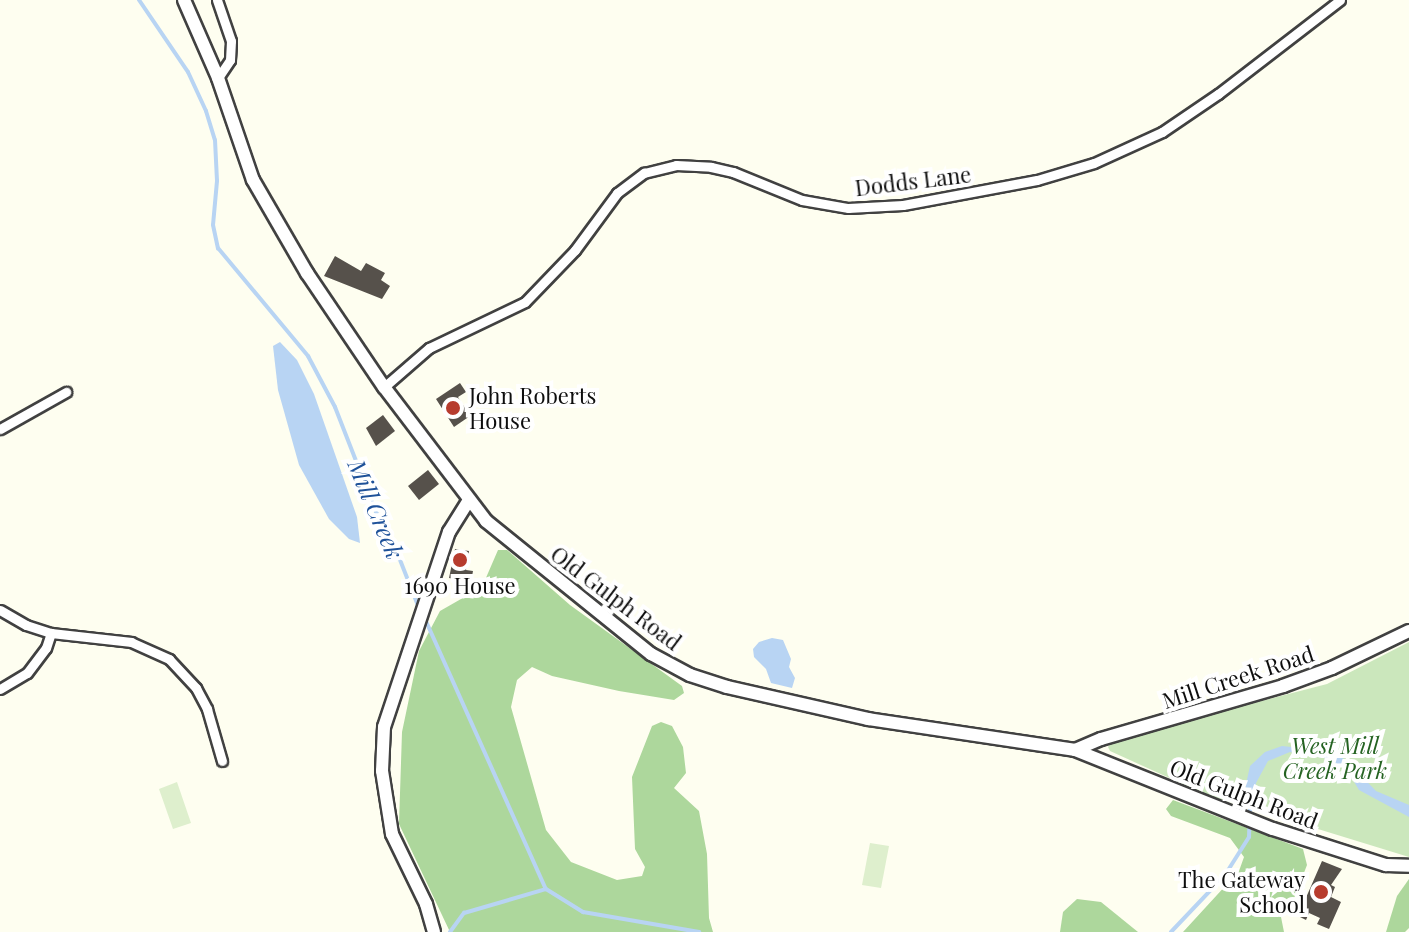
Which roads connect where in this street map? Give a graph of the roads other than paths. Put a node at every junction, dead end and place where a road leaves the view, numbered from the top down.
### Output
1 (184, 0) edge
2 (217, 0) edge
3 (1340, 0) edge
4 (218, 78) junction
5 (384, 387) junction
6 (66, 392) dead end
7 (0, 429) edge
8 (468, 501) junction
9 (0, 610) edge
10 (1409, 631) edge
11 (51, 633) junction
12 (0, 689) edge
13 (1075, 750) junction
14 (222, 761) dead end
15 (1409, 866) edge
16 (434, 932) edge

1 - 4 street, Old Gulph Road
2 - 4 street
3 - 5 street, Dodds Lane
4 - 5 street, Old Gulph Road
5 - 8 street, Old Gulph Road
6 - 7 street
8 - 13 street, Old Gulph Road
8 - 16 street
9 - 11 street
10 - 13 street, Mill Creek Road
11 - 12 street
11 - 14 street
13 - 15 street, Old Gulph Road

